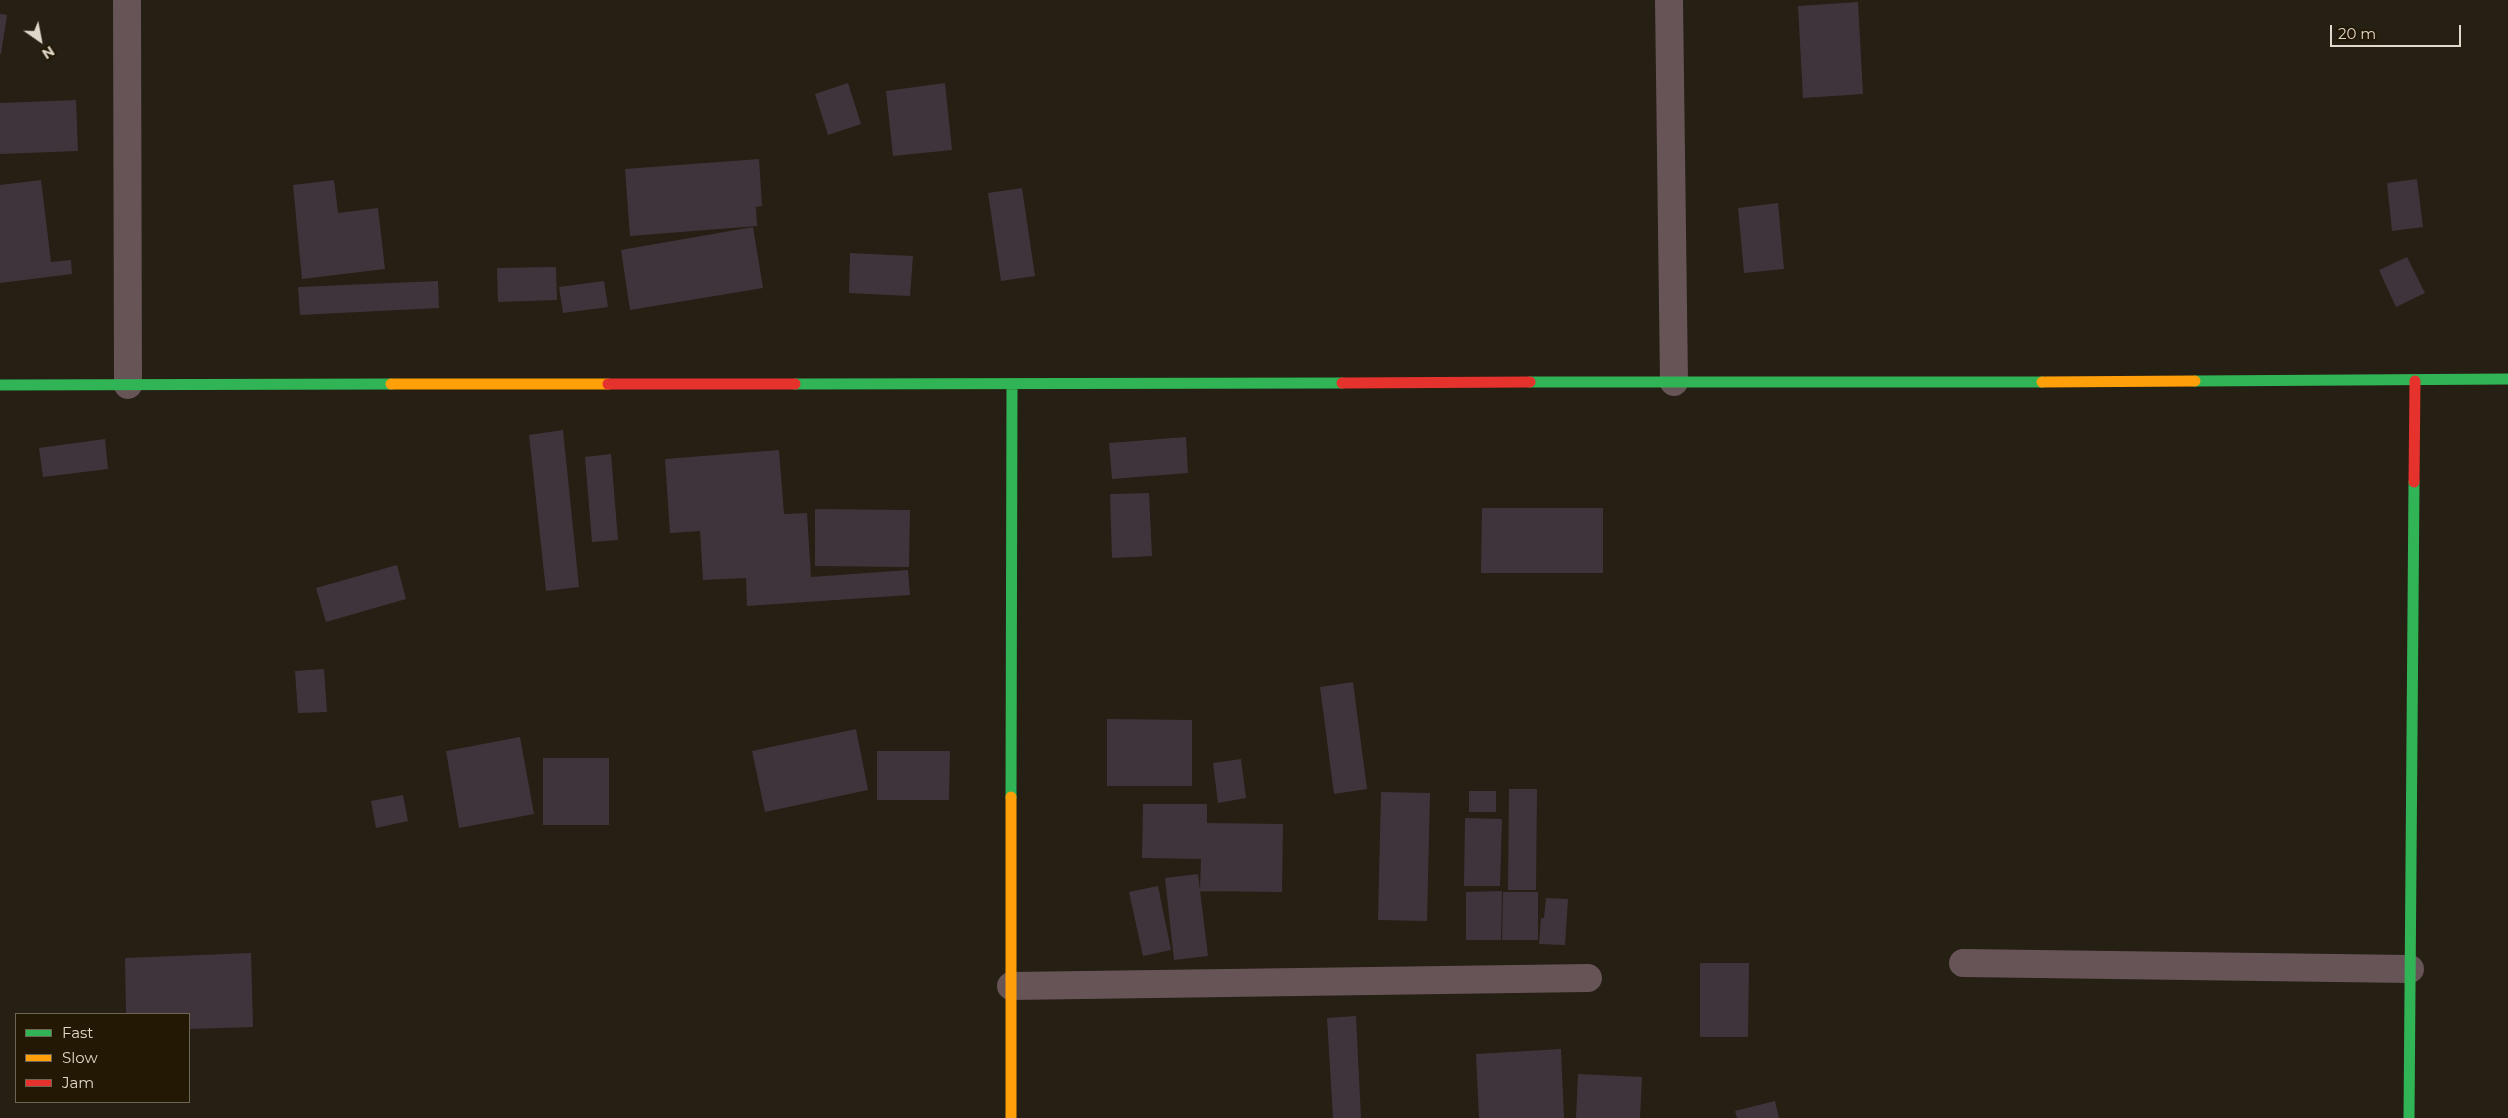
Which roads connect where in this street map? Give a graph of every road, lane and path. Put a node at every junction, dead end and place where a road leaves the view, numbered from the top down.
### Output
1 (127, 0) edge
2 (1669, 0) edge
3 (2508, 379) edge
4 (2415, 381) junction
5 (1674, 382) junction
6 (1012, 384) junction
7 (0, 385) edge
8 (128, 385) junction
9 (1963, 963) dead end
10 (2410, 969) junction
11 (1588, 978) dead end
12 (1011, 986) junction
13 (1011, 1118) edge
14 (2409, 1118) edge

1 - 8 street
2 - 5 street
3 - 4 street
4 - 5 street
4 - 10 street
5 - 6 street
6 - 8 street
6 - 12 street
7 - 8 street
9 - 10 street
10 - 14 street
11 - 12 street
12 - 13 street

